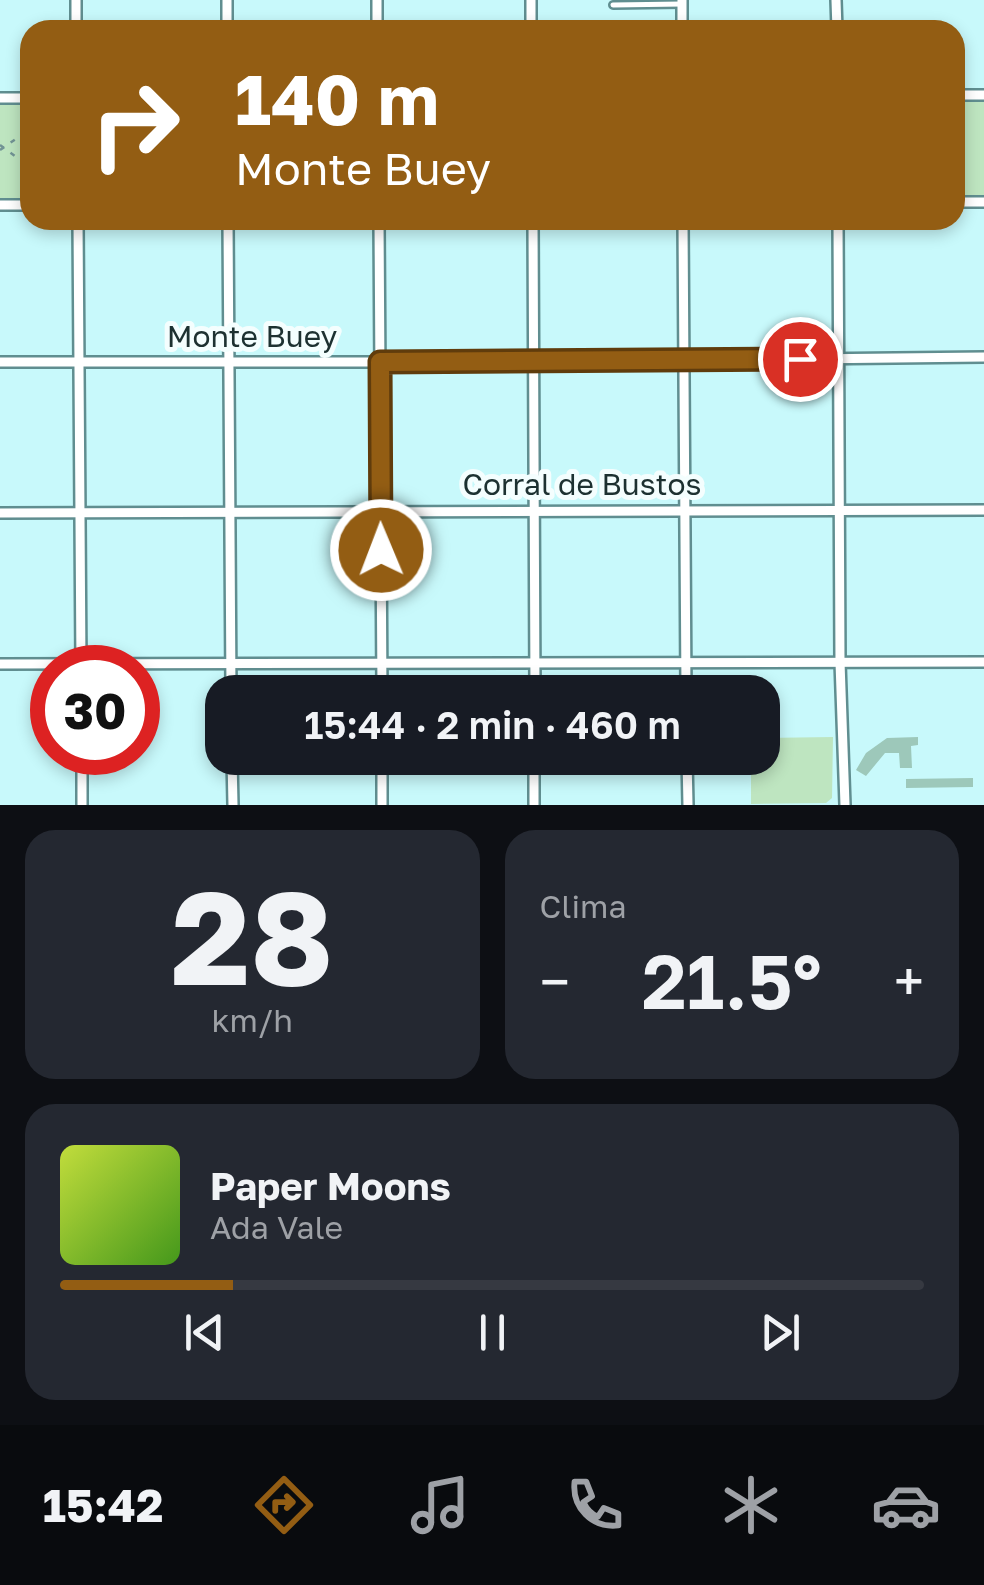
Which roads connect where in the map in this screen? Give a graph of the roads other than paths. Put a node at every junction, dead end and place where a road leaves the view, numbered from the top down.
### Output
1 (682, 2) edge
2 (613, 5) dead end
3 (78, 230) edge
4 (228, 230) edge
5 (379, 230) edge
6 (533, 230) edge
7 (683, 230) edge
8 (838, 230) edge
9 (984, 357) edge
10 (839, 358) junction
11 (684, 360) junction
12 (0, 362) edge
13 (79, 362) junction
14 (228, 362) junction
15 (380, 362) junction
16 (534, 362) junction
17 (840, 508) junction
18 (684, 510) junction
19 (984, 510) edge
20 (381, 511) junction
21 (230, 512) junction
22 (534, 512) junction
23 (0, 513) edge
24 (80, 513) junction
25 (81, 645) edge
26 (686, 662) junction
27 (840, 662) junction
28 (984, 662) edge
29 (536, 663) junction
30 (0, 664) edge
31 (230, 664) junction
32 (30, 665) edge
33 (160, 665) edge
34 (382, 665) junction
35 (230, 675) edge
36 (382, 675) edge
37 (536, 675) edge
38 (686, 675) edge
39 (82, 775) edge
40 (232, 775) edge
41 (382, 775) edge
42 (534, 775) edge
43 (688, 775) edge
44 (82, 805) edge
45 (232, 805) edge
46 (382, 805) edge
47 (534, 805) edge
48 (688, 805) edge
49 (846, 805) edge

1 - 2 lane
3 - 13 street
4 - 14 street
5 - 15 street
6 - 16 street
7 - 11 street
8 - 10 street
9 - 10 street, Monte Buey
10 - 11 street, Monte Buey
10 - 17 street
11 - 16 street, Monte Buey
11 - 18 street
12 - 13 street, Monte Buey
13 - 14 street, Monte Buey
13 - 24 street
14 - 15 street, Monte Buey
14 - 21 street
15 - 16 street, Monte Buey
15 - 20 street
16 - 22 street
17 - 18 street, Corral de Bustos
17 - 19 street, Corral de Bustos
17 - 27 street
18 - 22 street, Corral de Bustos
18 - 26 street
20 - 21 street, Corral de Bustos
20 - 22 street, Corral de Bustos
20 - 34 street
21 - 24 street, Corral de Bustos
21 - 31 street
22 - 29 street
23 - 24 street, Corral de Bustos
24 - 25 street
26 - 27 street
26 - 29 street
26 - 38 street
27 - 28 street
27 - 49 street
29 - 34 street
29 - 37 street
30 - 32 street
31 - 33 street
31 - 34 street
31 - 35 street
34 - 36 street
39 - 44 street
40 - 45 street
41 - 46 street
42 - 47 street
43 - 48 street

